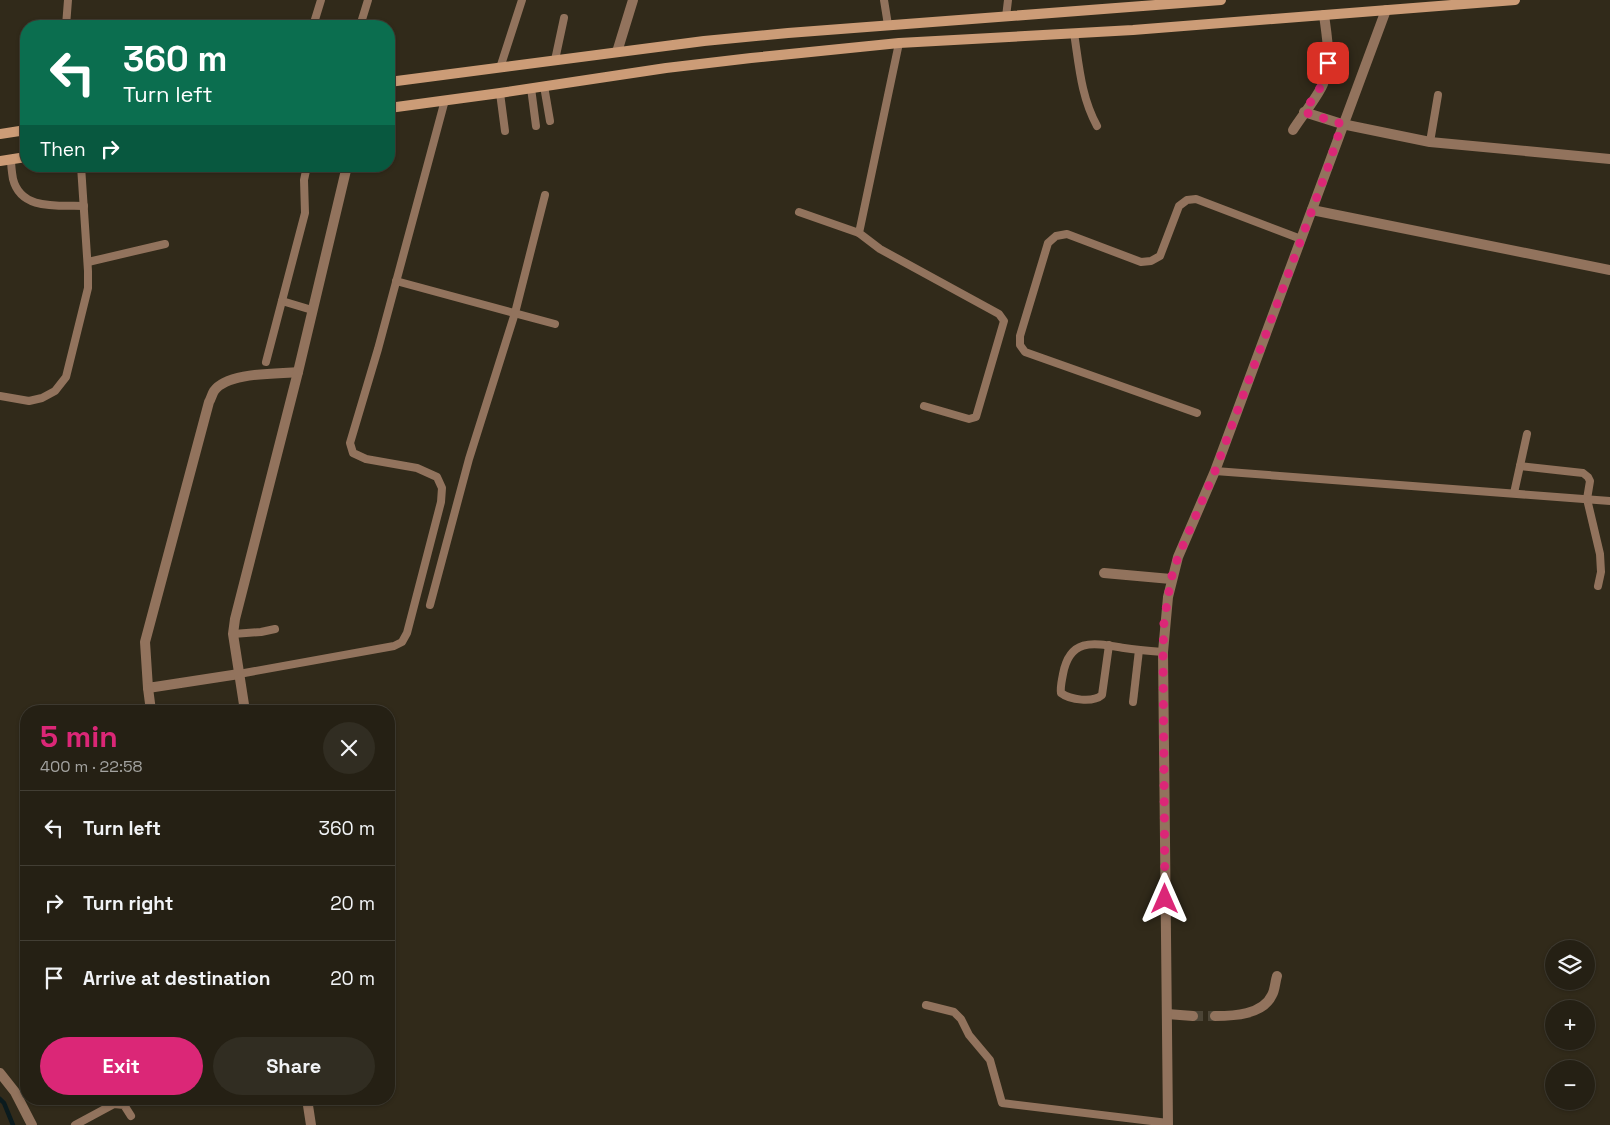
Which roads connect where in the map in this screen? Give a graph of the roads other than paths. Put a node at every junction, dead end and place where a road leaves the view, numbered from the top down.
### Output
1 (68, 0) edge
2 (321, 0) edge
3 (522, 0) edge
4 (633, 0) edge
5 (884, 0) edge
6 (1008, 0) edge
7 (1221, 0) edge
8 (1515, 0) edge
9 (357, 2) dead end
10 (367, 2) edge
11 (1388, 5) edge
12 (1324, 15) junction
13 (1006, 17) junction
14 (564, 18) dead end
15 (66, 20) edge
16 (315, 20) edge
17 (362, 20) edge
18 (888, 25) junction
19 (1074, 33) junction
20 (899, 43) junction
21 (617, 52) junction
22 (554, 60) junction
23 (500, 68) junction
24 (395, 81) edge
25 (544, 86) junction
26 (531, 88) junction
27 (500, 93) junction
28 (1438, 95) dead end
29 (445, 100) junction
30 (395, 107) edge
31 (1304, 112) junction
32 (550, 121) dead end
33 (1342, 124) junction
34 (536, 126) dead end
35 (1097, 126) dead end
36 (1293, 130) dead end
37 (20, 131) edge
38 (505, 131) dead end
39 (0, 134) edge
40 (1430, 142) junction
41 (20, 158) edge
42 (5, 160) edge
43 (1610, 160) edge
44 (81, 172) edge
45 (306, 172) edge
46 (346, 172) edge
47 (545, 195) dead end
48 (84, 206) junction
49 (1312, 210) junction
50 (799, 212) dead end
51 (859, 233) junction
52 (1301, 239) junction
53 (165, 244) dead end
54 (88, 262) junction
55 (1610, 270) edge
56 (396, 281) junction
57 (282, 301) junction
58 (312, 310) junction
59 (515, 313) junction
60 (555, 324) dead end
61 (266, 362) dead end
62 (298, 372) junction
63 (0, 396) edge
64 (924, 406) dead end
65 (1197, 413) dead end
66 (1527, 434) dead end
67 (1520, 466) junction
68 (1215, 471) junction
69 (1514, 493) junction
70 (1587, 499) junction
71 (1610, 501) edge
72 (1104, 573) dead end
73 (1171, 579) junction
74 (1598, 586) dead end
75 (430, 605) dead end
76 (275, 629) dead end
77 (233, 634) junction
78 (1109, 645) junction
79 (1139, 650) junction
80 (1163, 652) junction
81 (239, 674) junction
82 (148, 688) junction
83 (1133, 702) dead end
84 (150, 705) edge
85 (245, 705) edge
86 (1277, 976) dead end
87 (926, 1005) dead end
88 (1167, 1014) junction
89 (1193, 1016) tunnel mouth
90 (1215, 1016) tunnel mouth
91 (0, 1073) edge
92 (20, 1102) edge
93 (22, 1105) edge
94 (112, 1105) edge
95 (124, 1105) edge
96 (308, 1105) edge
97 (131, 1116) dead end
98 (1168, 1124) edge
99 (32, 1125) edge
100 (75, 1125) edge
101 (311, 1125) edge

1 - 15 lane
2 - 16 lane
3 - 23 lane
4 - 21 street
5 - 18 lane
6 - 13 lane
7 - 13 main road
8 - 11 main road
9 - 10 lane
10 - 17 lane
11 - 12 main road
11 - 33 street
12 - 19 main road
12 - 31 street
13 - 18 main road
14 - 22 lane
18 - 21 main road
19 - 20 main road
19 - 35 lane
20 - 25 main road
20 - 51 lane
21 - 22 main road
22 - 23 main road
23 - 24 main road
25 - 26 main road
25 - 32 lane
26 - 27 main road
26 - 34 lane
27 - 29 main road
27 - 38 lane
28 - 40 lane
29 - 30 main road
29 - 56 lane
31 - 33 street
31 - 36 street
33 - 40 street
33 - 49 street
37 - 39 main road
40 - 43 street
41 - 42 main road
42 - 48 lane
44 - 48 lane
45 - 57 lane
46 - 58 street
47 - 59 lane
48 - 54 lane
49 - 52 street
49 - 55 street
50 - 51 lane
51 - 64 lane
52 - 65 lane
52 - 68 street
53 - 54 lane
54 - 63 lane
56 - 59 lane
56 - 81 lane
57 - 58 lane
57 - 61 lane
58 - 62 street
59 - 60 lane
59 - 75 lane
62 - 77 street
62 - 82 street
66 - 67 lane
67 - 69 lane
67 - 70 lane
68 - 69 lane
68 - 73 street
69 - 70 lane
70 - 71 lane
70 - 74 lane
72 - 73 street
73 - 80 street
76 - 77 lane
77 - 81 street
78 - 78 lane
78 - 79 lane
79 - 80 lane
79 - 83 lane
80 - 88 street
81 - 82 street
81 - 85 street
82 - 84 street
86 - 90 street
87 - 98 lane
88 - 89 street
88 - 98 street
91 - 92 street
93 - 99 street
94 - 100 lane
95 - 97 lane
96 - 101 street

